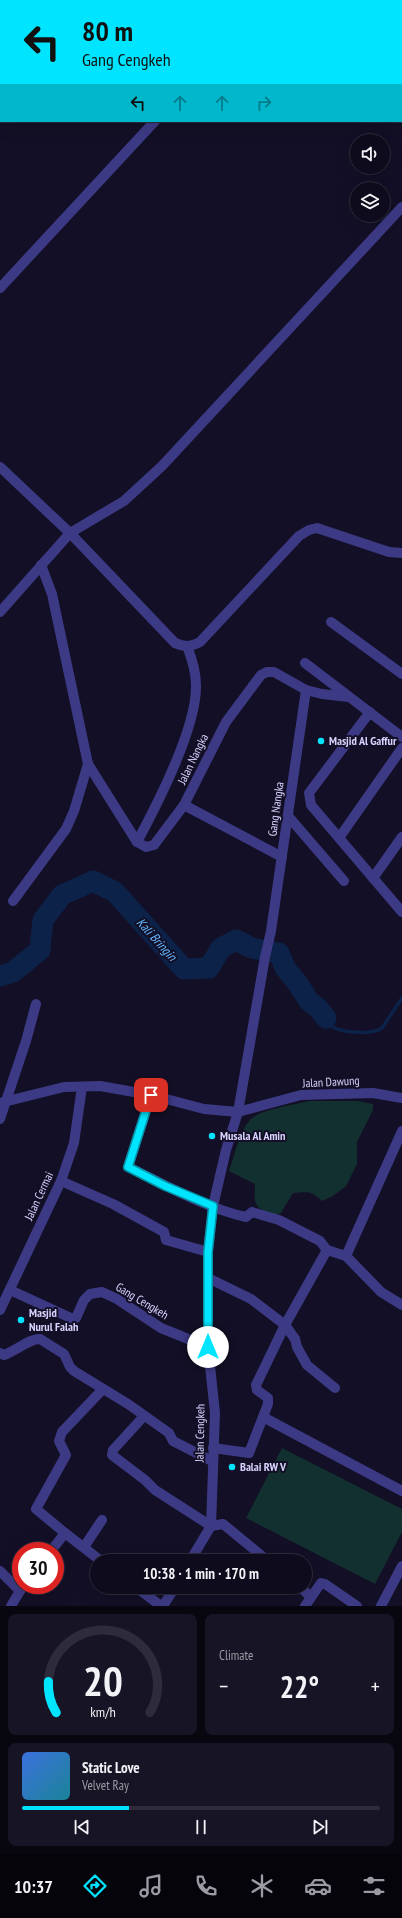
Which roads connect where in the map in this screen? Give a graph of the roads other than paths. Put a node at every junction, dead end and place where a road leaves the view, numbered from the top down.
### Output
1 (154, 122) edge
2 (402, 207) edge
3 (0, 288) edge
4 (0, 467) edge
5 (70, 533) junction
6 (402, 553) edge
7 (41, 565) junction
8 (0, 612) edge
9 (331, 622) dead end
10 (187, 646) junction
11 (305, 663) dead end
12 (402, 674) edge
13 (306, 690) junction
14 (349, 697) junction
15 (370, 712) junction
16 (402, 737) edge
17 (402, 748) edge
18 (88, 764) junction
19 (184, 805) junction
20 (288, 816) junction
21 (402, 837) edge
22 (339, 838) junction
23 (137, 842) junction
24 (282, 857) junction
25 (373, 878) junction
26 (344, 881) dead end
27 (13, 901) dead end
28 (402, 912) edge
29 (36, 1004) dead end
30 (82, 1087) junction
31 (151, 1095) junction
32 (402, 1098) edge
33 (3, 1103) edge
34 (238, 1112) junction
35 (0, 1119) edge
36 (402, 1131) edge
37 (61, 1181) junction
38 (213, 1206) junction
39 (327, 1250) junction
40 (208, 1252) junction
41 (346, 1256) junction
42 (208, 1278) junction
43 (10, 1290) junction
44 (402, 1305) edge
45 (0, 1310) edge
46 (285, 1325) junction
47 (208, 1347) junction
48 (0, 1353) edge
49 (335, 1388) dead end
50 (103, 1390) junction
51 (144, 1416) junction
52 (263, 1417) junction
53 (213, 1448) junction
54 (212, 1461) junction
55 (402, 1491) edge
56 (102, 1520) dead end
57 (211, 1526) junction
58 (65, 1533) junction
59 (58, 1542) edge
60 (84, 1548) junction
61 (92, 1554) edge
62 (194, 1554) edge
63 (259, 1554) edge
64 (402, 1566) edge
65 (0, 1571) edge
66 (12, 1580) edge
67 (18, 1594) edge
68 (146, 1594) edge
69 (170, 1594) edge
70 (308, 1594) edge
71 (312, 1597) junction
72 (11, 1606) edge
73 (162, 1606) edge
74 (305, 1606) edge
75 (357, 1606) edge
76 (380, 1606) edge

1 - 3 street
2 - 5 street
4 - 5 street
5 - 7 street
5 - 10 street
6 - 10 street
7 - 8 street
7 - 18 street
9 - 12 street
10 - 23 street
11 - 14 street
13 - 14 street, Jalan Nangka
13 - 19 street, Jalan Nangka
13 - 20 street, Gang Nangka
14 - 15 street
15 - 16 street
15 - 22 street
17 - 22 street
18 - 23 street
18 - 27 street
19 - 23 street, Jalan Nangka
19 - 24 street
20 - 24 street, Gang Nangka
20 - 26 street
21 - 25 street
22 - 25 street
24 - 34 street, Gang Nangka
25 - 28 street
29 - 33 street
30 - 31 street
30 - 33 street
30 - 37 street, Jalan Cermai
31 - 34 street
31 - 38 street
32 - 34 street, Jalan Dawung
33 - 35 street
34 - 38 street, Jalan Cengkeh
36 - 41 street
37 - 40 street
37 - 43 street, Jalan Cermai
38 - 39 street
38 - 40 street, Jalan Cengkeh
39 - 41 street
39 - 46 street
40 - 42 street, Jalan Cengkeh
41 - 44 street
42 - 46 street
42 - 47 street, Jalan Cengkeh
43 - 45 street, Jalan Cermai
43 - 47 street, Gang Cengkeh
46 - 49 street
46 - 52 street
47 - 53 street, Jalan Cengkeh
48 - 50 street
50 - 51 street
50 - 58 street
51 - 54 street
51 - 57 street
52 - 53 street
52 - 55 street
53 - 54 street, Jalan Cengkeh
54 - 57 street, Jalan Cengkeh
56 - 60 street
57 - 62 street
57 - 63 street
58 - 59 street
58 - 60 street
60 - 61 street
64 - 76 street
65 - 66 street
67 - 72 street
68 - 73 street
69 - 73 street
70 - 71 street
71 - 74 street
71 - 75 street

